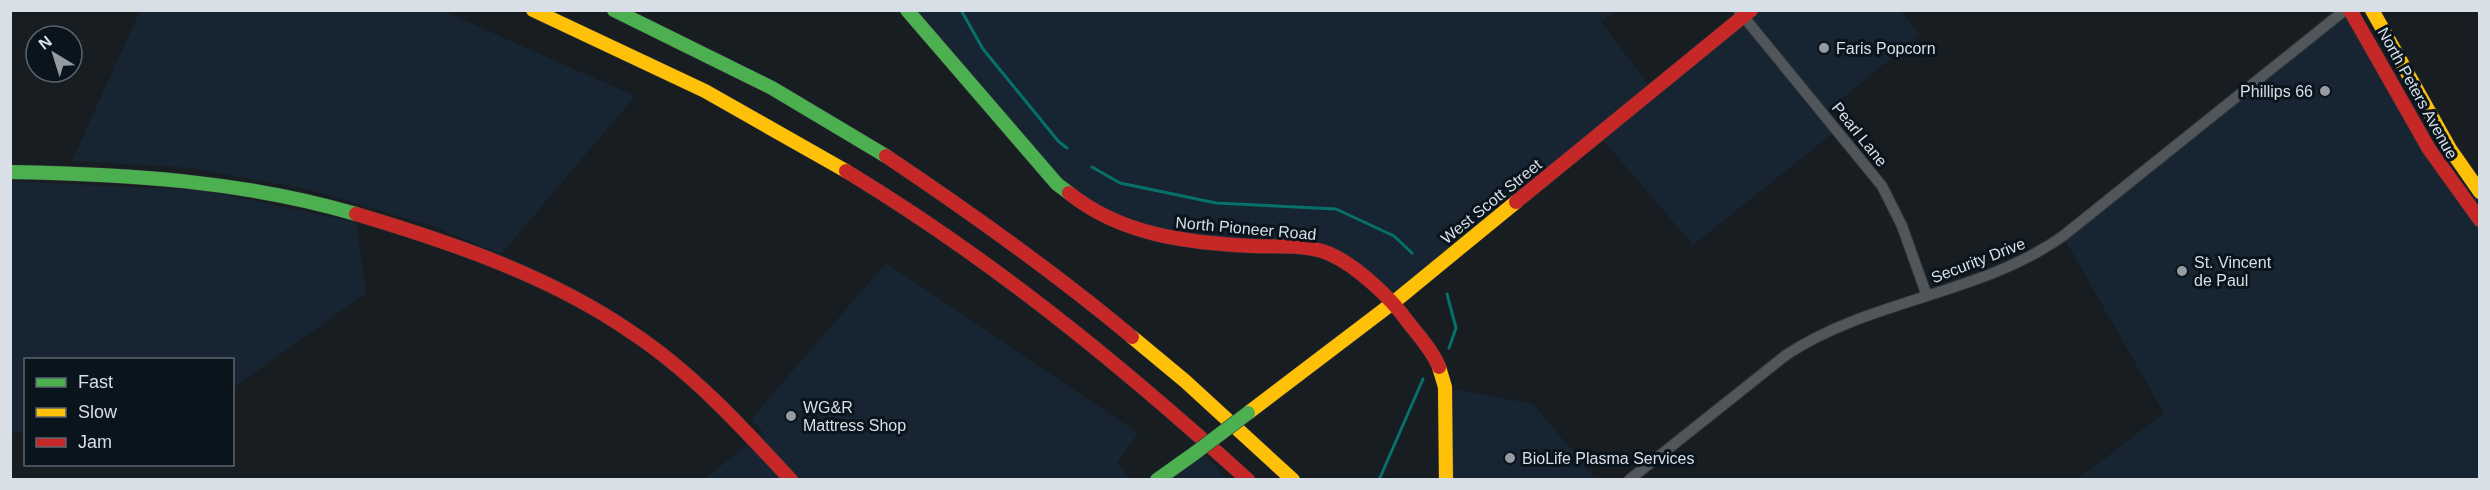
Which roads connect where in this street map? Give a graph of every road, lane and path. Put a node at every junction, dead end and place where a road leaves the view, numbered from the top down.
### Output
1 (533, 10) edge
2 (614, 10) edge
3 (907, 10) edge
4 (2348, 10) edge
5 (2372, 10) edge
6 (1745, 12) edge
7 (10, 172) edge
8 (2480, 195) edge
9 (2469, 207) junction
10 (2480, 220) edge
11 (1927, 296) junction
12 (1394, 302) junction
13 (791, 480) edge
14 (1157, 480) edge
15 (1248, 480) edge
16 (1293, 480) edge
17 (1446, 480) edge
18 (1629, 480) edge

1 - 15 main road
2 - 16 main road
3 - 12 main road, North Pioneer Road
4 - 9 main road, North Peters Avenue
4 - 11 street, Security Drive
5 - 8 main road, North Peters Avenue
6 - 11 street, Pearl Lane
6 - 12 main road, West Scott Street
7 - 13 main road
8 - 9 street
9 - 10 main road, North Peters Avenue
11 - 18 street, Security Drive
12 - 14 main road, West Scott Street, bridge
12 - 17 main road, North Pioneer Road

